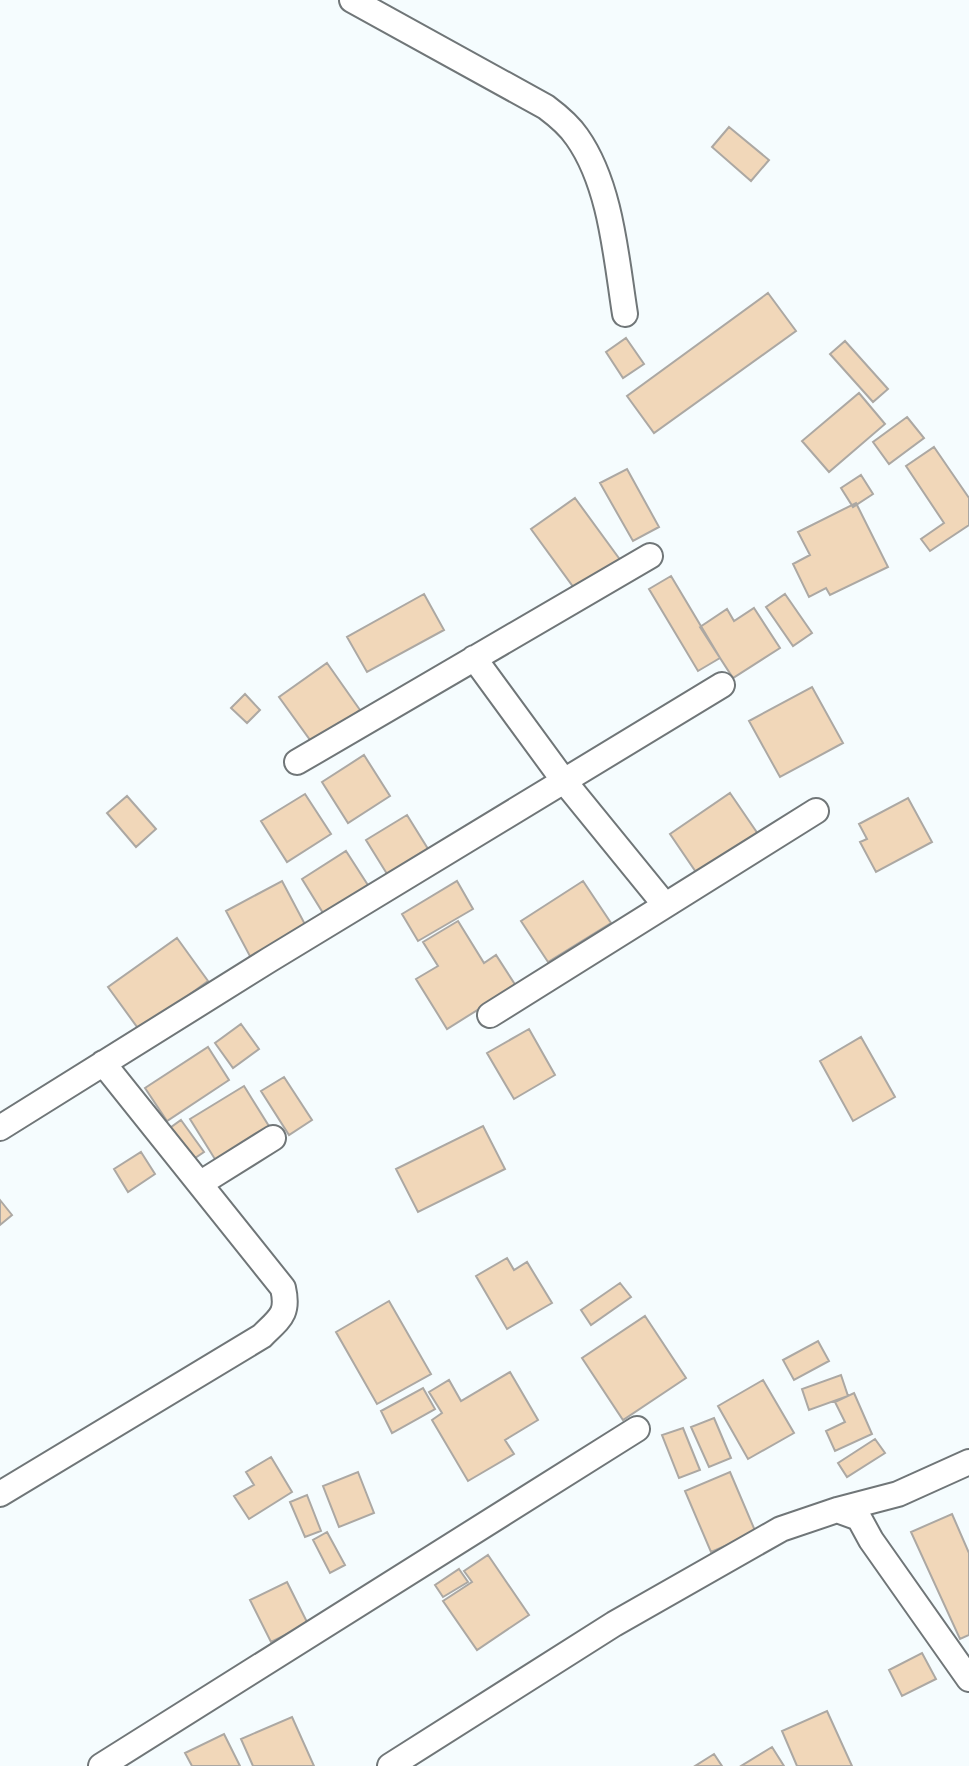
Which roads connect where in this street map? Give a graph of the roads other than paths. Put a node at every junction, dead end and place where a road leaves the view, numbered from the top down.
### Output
1 (352, 0) edge
2 (625, 314) dead end
3 (650, 556) dead end
4 (474, 659) junction
5 (722, 685) dead end
6 (297, 762) dead end
7 (564, 781) junction
8 (816, 811) dead end
9 (665, 905) junction
10 (490, 1015) dead end
11 (103, 1063) junction
12 (0, 1128) edge
13 (273, 1138) dead end
14 (201, 1183) junction
15 (637, 1429) dead end
16 (969, 1462) edge
17 (0, 1494) edge
18 (837, 1510) junction
19 (969, 1679) edge
20 (101, 1766) edge
21 (390, 1766) edge

1 - 2 street
3 - 4 street
4 - 6 street
4 - 7 street
5 - 7 street
7 - 9 street
7 - 11 street
8 - 9 street
9 - 10 street
11 - 12 street
11 - 14 street
13 - 14 street
14 - 17 street
15 - 20 street
16 - 18 street
18 - 19 street
18 - 21 street

